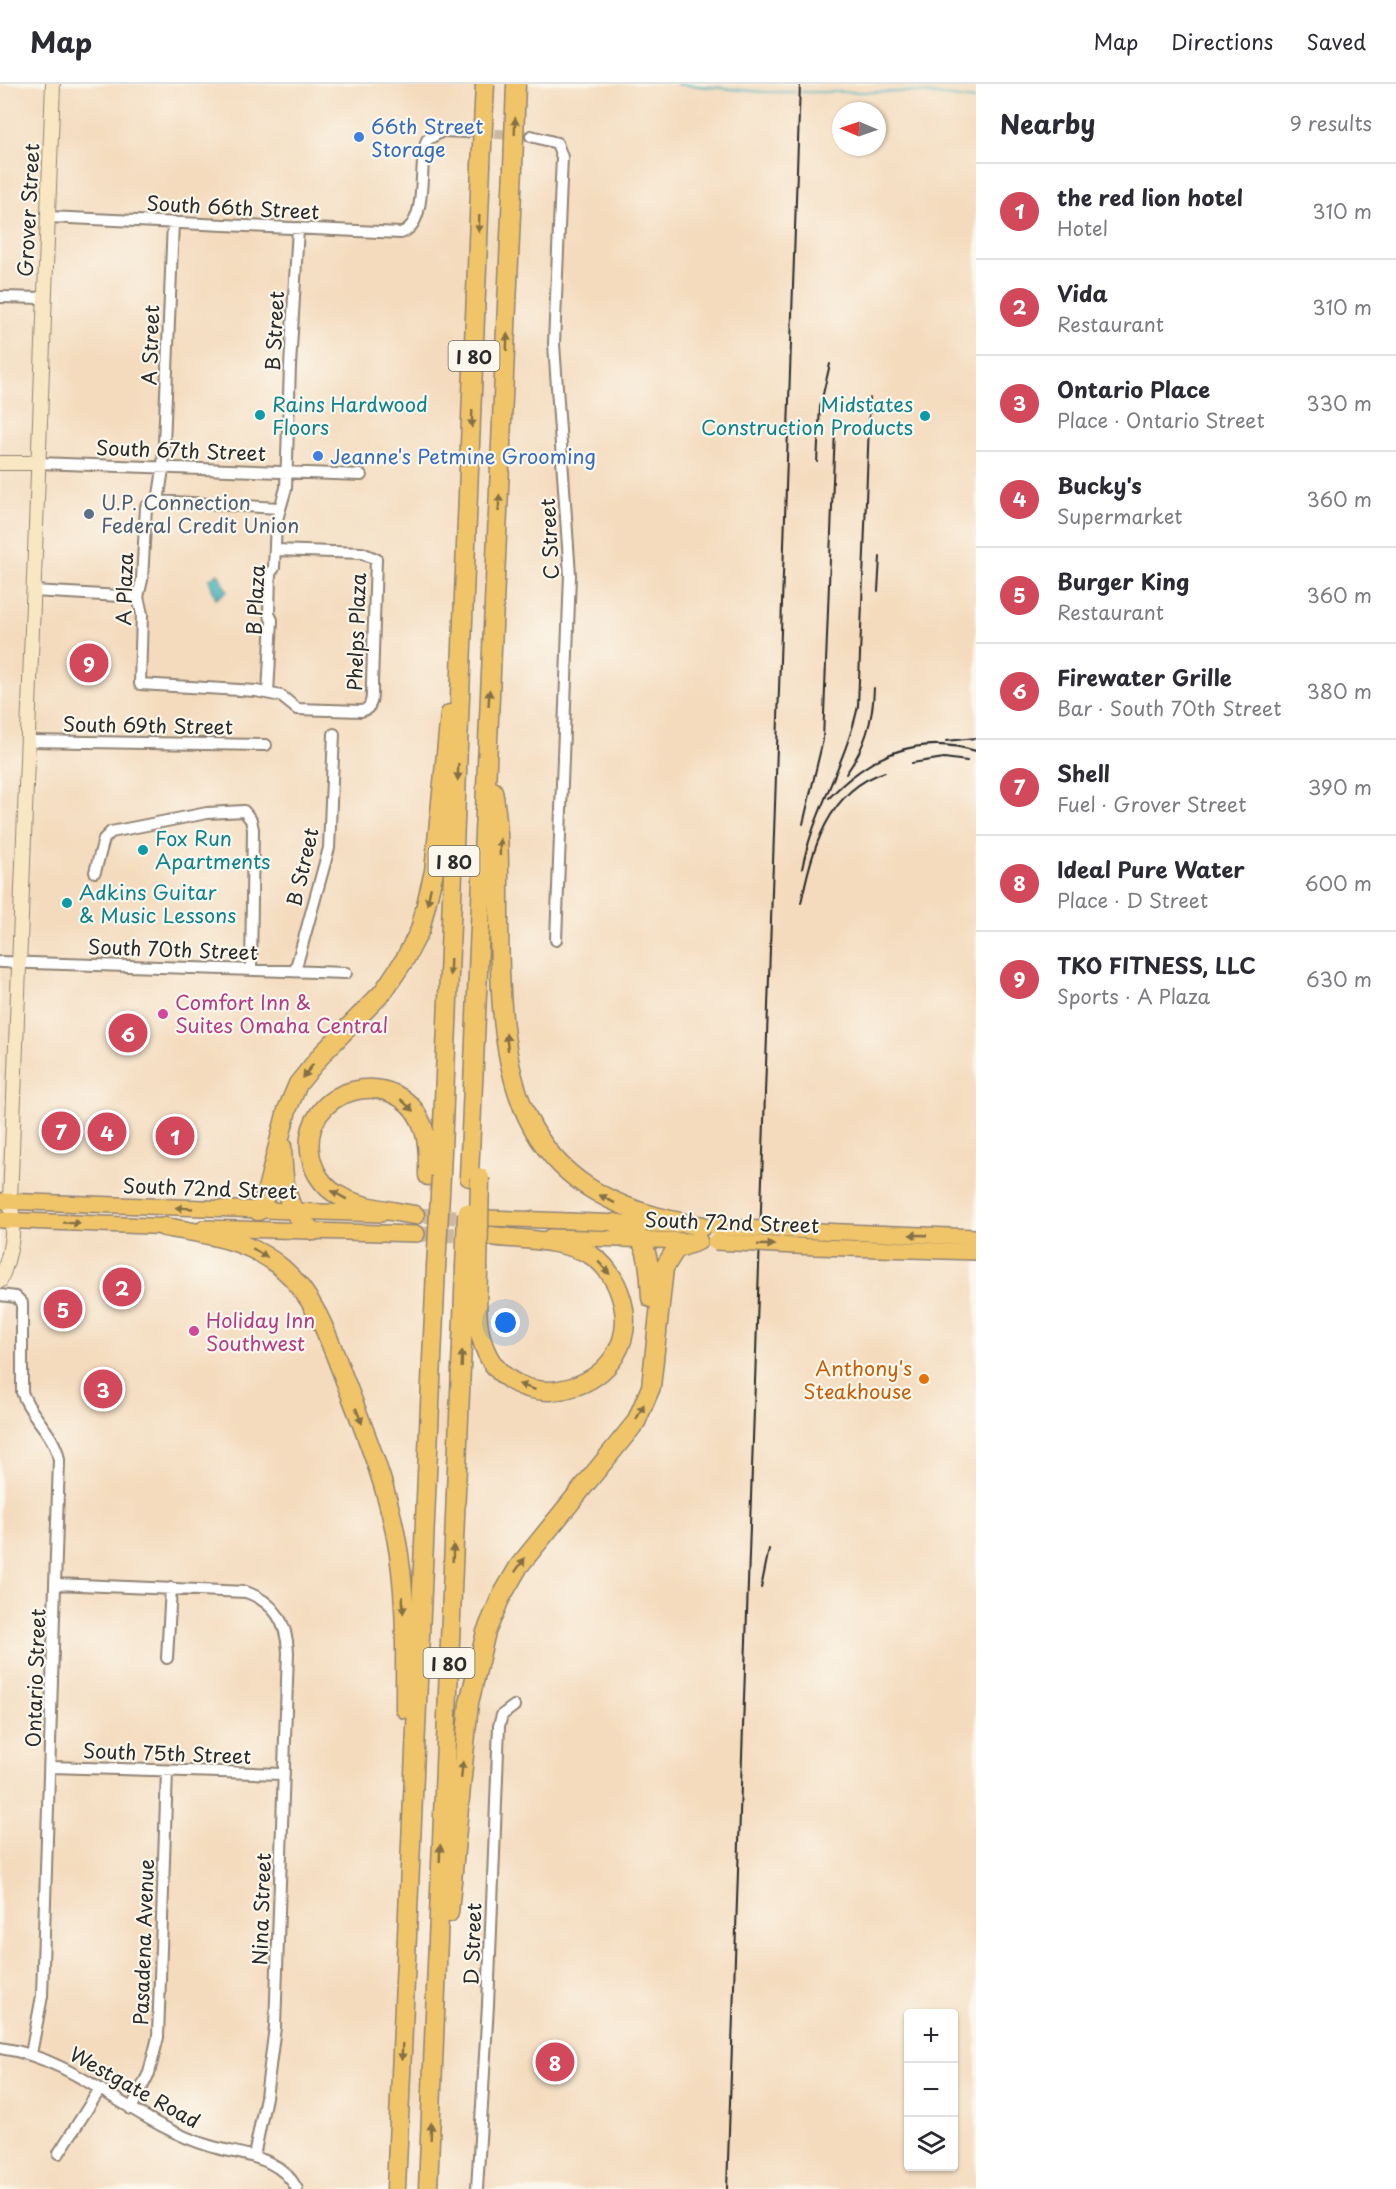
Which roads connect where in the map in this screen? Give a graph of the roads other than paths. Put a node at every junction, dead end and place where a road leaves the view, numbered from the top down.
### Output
1 (53, 84) edge
2 (484, 84) edge
3 (516, 84) edge
4 (465, 132) tunnel mouth
5 (531, 136) tunnel mouth
6 (48, 217) junction
7 (172, 222) junction
8 (298, 228) junction
9 (0, 297) edge
10 (44, 298) junction
11 (0, 463) edge
12 (38, 464) junction
13 (163, 469) junction
14 (287, 473) junction
15 (361, 475) dead end
16 (158, 502) junction
17 (280, 508) junction
18 (467, 546) junction
19 (275, 550) junction
20 (33, 591) junction
21 (138, 597) junction
22 (268, 693) junction
23 (334, 734) dead end
24 (29, 741) junction
25 (266, 745) dead end
26 (486, 746) junction
27 (95, 872) dead end
28 (556, 940) dead end
29 (0, 962) edge
30 (21, 963) junction
31 (251, 969) junction
32 (295, 971) junction
33 (346, 973) dead end
34 (283, 1123) junction
35 (435, 1176) junction
36 (5, 1201) edge
37 (258, 1212) junction
38 (294, 1213) junction
39 (416, 1215) joint
40 (4, 1222) edge
41 (615, 1223) junction
42 (164, 1227) junction
43 (488, 1230) junction
44 (314, 1231) junction
45 (417, 1234) tunnel mouth
46 (708, 1234) junction
47 (976, 1237) edge
48 (817, 1239) junction
49 (642, 1240) junction
50 (976, 1252) edge
51 (472, 1269) junction
52 (0, 1281) edge
53 (0, 1295) edge
54 (651, 1387) junction
55 (56, 1584) junction
56 (171, 1588) junction
57 (167, 1658) dead end
58 (514, 1706) dead end
59 (50, 1767) junction
60 (167, 1771) junction
61 (284, 1774) junction
62 (404, 1993) junction
63 (0, 2048) edge
64 (31, 2054) junction
65 (433, 2058) junction
66 (100, 2089) junction
67 (131, 2109) junction
68 (59, 2153) dead end
69 (254, 2156) junction
70 (297, 2189) edge
71 (396, 2189) edge
72 (428, 2189) edge
73 (477, 2189) edge

1 - 6 main road, Grover Street
2 -> 18 highway, I 80, bridge
26 -> 3 highway, I 80, bridge
4 - 8 street, South 66th Street
5 - 28 street, C Street
6 - 7 street, South 66th Street
6 - 10 main road, Grover Street
7 - 8 street, South 66th Street
7 - 13 street, A Street
8 - 14 street, B Street
9 - 10 street
10 - 12 main road, Grover Street
11 - 12 main road, South 67th Street
12 - 13 street, South 67th Street
12 - 20 main road, Grover Street
13 - 14 street, South 67th Street
13 - 16 street, A Plaza
14 - 15 street, South 67th Street
14 - 17 street, B Plaza
16 - 17 street
16 - 21 street, A Plaza
17 - 19 street, B Plaza
18 -> 34 highway
18 -> 35 highway, I 80
19 - 22 street, B Plaza
19 - 22 street, Phelps Plaza
20 - 21 street
20 - 24 main road, Grover Street
21 - 22 street, A Plaza
23 - 32 street, B Street
24 - 25 street, South 69th Street
24 - 30 main road, Grover Street
46 -> 26 highway
26 - 51 highway, I 80, bridge
27 - 31 street
29 - 30 street, South 70th Street
30 - 31 street, South 70th Street
30 - 36 main road, Grover Street
31 - 32 street, South 70th Street
32 - 33 street, South 70th Street
34 - 37 highway
34 - 38 highway
39 -> 35 highway
35 - 62 highway, I 80, bridge
37 -> 36 main road, South 72nd Street
36 - 40 main road, Grover Street
37 - 38 main road, South 72nd Street
38 - 39 main road, South 72nd Street
38 - 44 highway
40 -> 42 main road, South 72nd Street
40 - 52 main road, Grover Street
41 - 43 main road, South 72nd Street
41 - 46 main road, South 72nd Street
41 - 49 highway
42 - 44 main road, South 72nd Street
42 -> 62 highway
43 - 49 main road, South 72nd Street
43 -> 51 highway
44 - 45 main road, South 72nd Street
46 - 48 main road, South 72nd Street, bridge
46 - 49 main road, South 72nd Street
46 - 54 highway
47 -> 48 main road, South 72nd Street
48 - 50 main road, South 72nd Street
49 - 54 highway
65 -> 51 highway, I 80
53 - 55 street, Ontario Street
65 -> 54 highway
55 - 56 street
55 - 59 street, Ontario Street
56 - 57 street
56 - 61 street, Nina Street
58 - 73 street, D Street
59 - 60 street, South 75th Street
59 - 64 street, Ontario Street
60 - 61 street, South 75th Street
60 - 67 street, Pasadena Avenue
61 - 69 street, Nina Street
62 -> 71 highway, I 80
63 - 64 street, Westgate Road
64 - 66 street, Westgate Road
72 -> 65 highway, I 80
66 - 67 street, Westgate Road
66 - 68 street
67 - 69 street, Westgate Road
69 - 70 street

